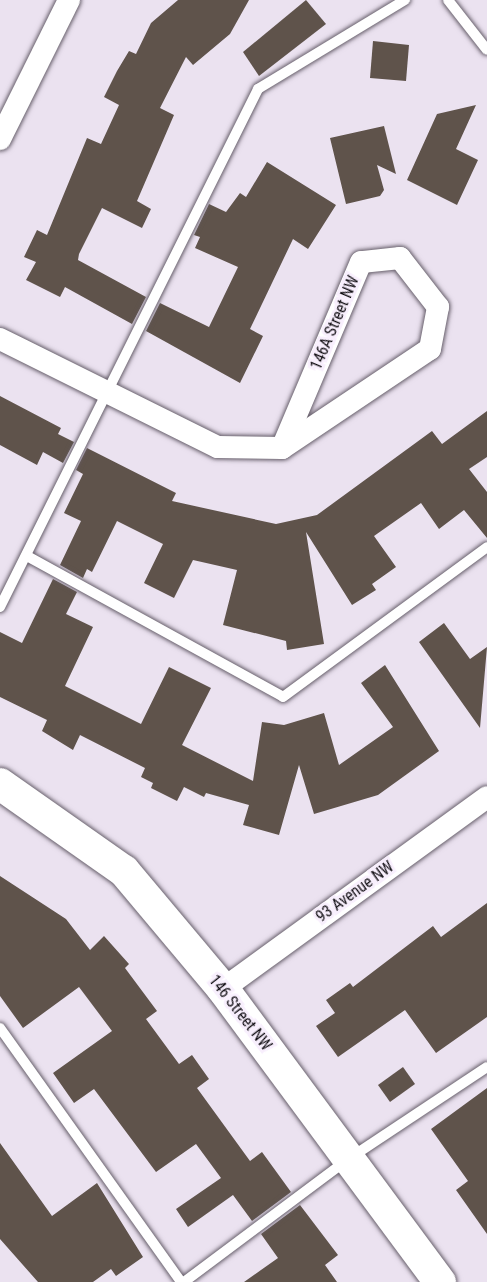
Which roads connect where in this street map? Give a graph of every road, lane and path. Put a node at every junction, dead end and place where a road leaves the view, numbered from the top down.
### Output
1 (69, 0) edge
2 (405, 0) edge
3 (448, 0) edge
4 (487, 50) edge
5 (0, 138) edge
6 (0, 339) edge
7 (110, 393) junction
8 (282, 448) junction
9 (487, 547) edge
10 (27, 556) junction
11 (0, 607) edge
12 (0, 784) edge
13 (487, 797) edge
14 (224, 989) junction
15 (0, 1028) edge
16 (487, 1067) edge
17 (350, 1158) junction
18 (182, 1282) edge
19 (440, 1282) edge

1 - 5 street
2 - 7 lane
3 - 4 lane
6 - 7 street
7 - 8 street
7 - 10 lane
8 - 8 street, 146A Street NW
9 - 10 lane
10 - 11 lane
12 - 14 street, 146 Street NW
13 - 14 street, 93 Avenue NW
14 - 17 street, 146 Street NW
15 - 18 lane
16 - 17 lane
17 - 18 lane
17 - 19 street, 146 Street NW

